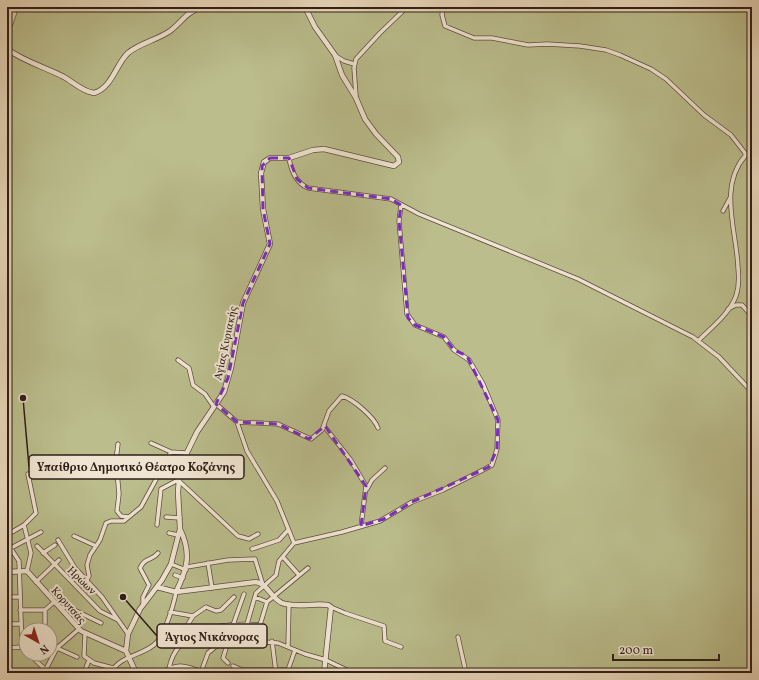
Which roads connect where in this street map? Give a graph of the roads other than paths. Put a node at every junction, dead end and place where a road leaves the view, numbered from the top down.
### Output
1 (202, 7) edge
2 (305, 7) edge
3 (407, 7) edge
4 (443, 7) edge
5 (7, 49) edge
6 (335, 55) junction
7 (354, 64) junction
8 (356, 98) junction
9 (289, 158) junction
10 (731, 196) junction
11 (401, 205) junction
12 (723, 210) dead end
13 (727, 310) junction
14 (752, 316) edge
15 (699, 340) junction
16 (178, 360) dead end
17 (752, 392) edge
18 (215, 405) junction
19 (237, 422) junction
20 (324, 426) junction
21 (379, 426) dead end
22 (151, 443) dead end
23 (118, 444) dead end
24 (170, 452) junction
25 (186, 453) junction
26 (385, 468) dead end
27 (28, 474) dead end
28 (178, 480) junction
29 (366, 490) junction
30 (129, 516) junction
31 (166, 518) dead end
32 (180, 518) junction
33 (24, 525) junction
34 (157, 525) dead end
35 (360, 526) junction
36 (288, 530) junction
37 (41, 532) dead end
38 (169, 533) dead end
39 (180, 533) junction
40 (258, 534) dead end
41 (7, 535) edge
42 (74, 536) dead end
43 (29, 539) junction
44 (58, 540) dead end
45 (7, 543) edge
46 (294, 543) junction
47 (55, 545) dead end
48 (37, 546) dead end
49 (96, 546) junction
50 (11, 548) junction
51 (252, 550) dead end
52 (43, 553) junction
53 (158, 553) dead end
54 (283, 557) junction
55 (59, 560) dead end
56 (208, 563) junction
57 (170, 564) junction
58 (54, 565) junction
59 (308, 568) dead end
60 (186, 569) junction
61 (27, 571) junction
62 (7, 572) edge
63 (19, 572) junction
64 (175, 575) dead end
65 (299, 575) junction
66 (183, 578) junction
67 (87, 580) junction
68 (36, 582) junction
69 (263, 585) junction
70 (157, 587) junction
71 (212, 588) junction
72 (176, 592) junction
73 (244, 594) dead end
74 (274, 596) junction
75 (7, 597) edge
76 (20, 597) junction
77 (234, 597) dead end
78 (255, 597) junction
79 (54, 602) junction
80 (267, 602) junction
81 (289, 604) junction
82 (143, 605) junction
83 (59, 607) junction
84 (331, 607) junction
85 (20, 610) junction
86 (45, 610) junction
87 (170, 612) junction
88 (194, 616) junction
89 (119, 620) junction
90 (21, 622) edge
91 (45, 622) edge
92 (101, 623) dead end
93 (7, 624) edge
94 (18, 624) edge
95 (247, 624) junction
96 (234, 625) junction
97 (79, 629) junction
98 (85, 634) junction
99 (128, 634) junction
100 (458, 637) dead end
101 (255, 639) dead end
102 (158, 641) junction
103 (272, 641) junction
104 (228, 642) junction
105 (288, 646) junction
106 (18, 647) edge
107 (58, 647) edge
108 (401, 647) dead end
109 (7, 648) edge
110 (58, 648) edge
111 (295, 650) junction
112 (126, 651) junction
113 (77, 657) dead end
114 (129, 657) junction
115 (89, 660) junction
116 (326, 660) junction
117 (37, 662) edge
118 (50, 662) edge
119 (228, 663) dead end
120 (233, 666) dead end
121 (114, 668) junction
122 (169, 669) junction
123 (288, 670) junction
124 (45, 671) edge
125 (275, 672) edge
126 (348, 672) edge
127 (49, 673) edge
128 (84, 673) edge
129 (111, 673) edge
130 (136, 673) edge
131 (162, 673) edge
132 (202, 673) edge
133 (294, 673) edge
134 (324, 673) edge
135 (353, 673) edge
136 (466, 673) edge

1 - 5 street
2 - 6 street
3 - 7 street
4 - 10 street
6 - 7 street
6 - 8 street
7 - 8 street, Αγίας Κυριακής
8 - 9 street, Αγίας Κυριακής
9 - 11 street
9 - 18 street, Αγίας Κυριακής
10 - 12 street
10 - 13 street
11 - 15 street
11 - 35 street
13 - 14 street
13 - 15 street
15 - 17 street
16 - 18 street
18 - 19 street
18 - 25 street, Αγίας Κυριακής
19 - 20 street
19 - 36 street
20 - 21 street
20 - 29 street
22 - 24 street
23 - 30 street
24 - 25 street
24 - 30 street
25 - 28 street, Αγίας Κυριακής
26 - 29 street
27 - 33 street
28 - 32 street, Αγίας Κυριακής
28 - 34 street
28 - 40 street
29 - 35 street
30 - 49 street
31 - 32 street
32 - 39 street, Αγίας Κυριακής
33 - 41 street
33 - 43 street
35 - 46 street
36 - 46 street
36 - 51 street
37 - 43 street
38 - 39 street
39 - 57 street, Αγίας Κυριακής
39 - 60 street
42 - 49 street
43 - 50 street
43 - 61 street
44 - 67 street
45 - 50 street
46 - 54 street
47 - 52 street
48 - 52 street, Ηρώων
49 - 67 street
50 - 63 street
52 - 58 street, Ηρώων
53 - 82 street
54 - 65 street
54 - 69 street
55 - 58 street
56 - 60 street
56 - 69 street
56 - 71 street
57 - 60 street
57 - 70 street, Αγίας Κυριακής
58 - 68 street
58 - 89 street, Ηρώων
59 - 65 street
60 - 66 street
61 - 63 street
61 - 68 street, Κορυτσάς
62 - 63 street
63 - 76 street
64 - 66 street
65 - 74 street
66 - 72 street
67 - 89 street
68 - 79 street, Κορυτσάς
69 - 71 street
69 - 74 street
69 - 78 street
70 - 72 street
70 - 82 street, Αγίας Κυριακής
71 - 72 street
72 - 87 street
73 - 96 street
74 - 80 street
74 - 81 street
75 - 76 street
76 - 85 street
77 - 88 street
78 - 80 street
78 - 95 street
79 - 83 street, Κορυτσάς
79 - 86 street
80 - 95 street
81 - 84 street
81 - 105 street
82 - 99 street, Αγίας Κυριακής
83 - 92 street
83 - 97 street, Κορυτσάς
84 - 108 street
84 - 116 street
85 - 86 street
85 - 90 street
86 - 91 street
87 - 88 street
87 - 102 street
88 - 102 street
89 - 99 street
93 - 94 street
95 - 96 street
95 - 101 street
96 - 122 street
97 - 98 street, Κορυτσάς
97 - 107 street
98 - 112 street, Κορυτσάς
98 - 115 street
99 - 112 street, Αγίας Κυριακής
100 - 136 street
102 - 114 street
103 - 104 street
103 - 105 street
103 - 125 street
104 - 119 street
104 - 132 street
105 - 111 street
106 - 109 street
110 - 113 street
111 - 116 street
111 - 123 street
112 - 114 street
114 - 121 street
114 - 130 street
115 - 121 street
115 - 128 street
116 - 126 street
116 - 134 street
117 - 124 street
118 - 124 street
120 - 125 street
121 - 129 street
122 - 131 street
122 - 132 street
123 - 125 street
123 - 133 street
124 - 127 street
126 - 135 street

